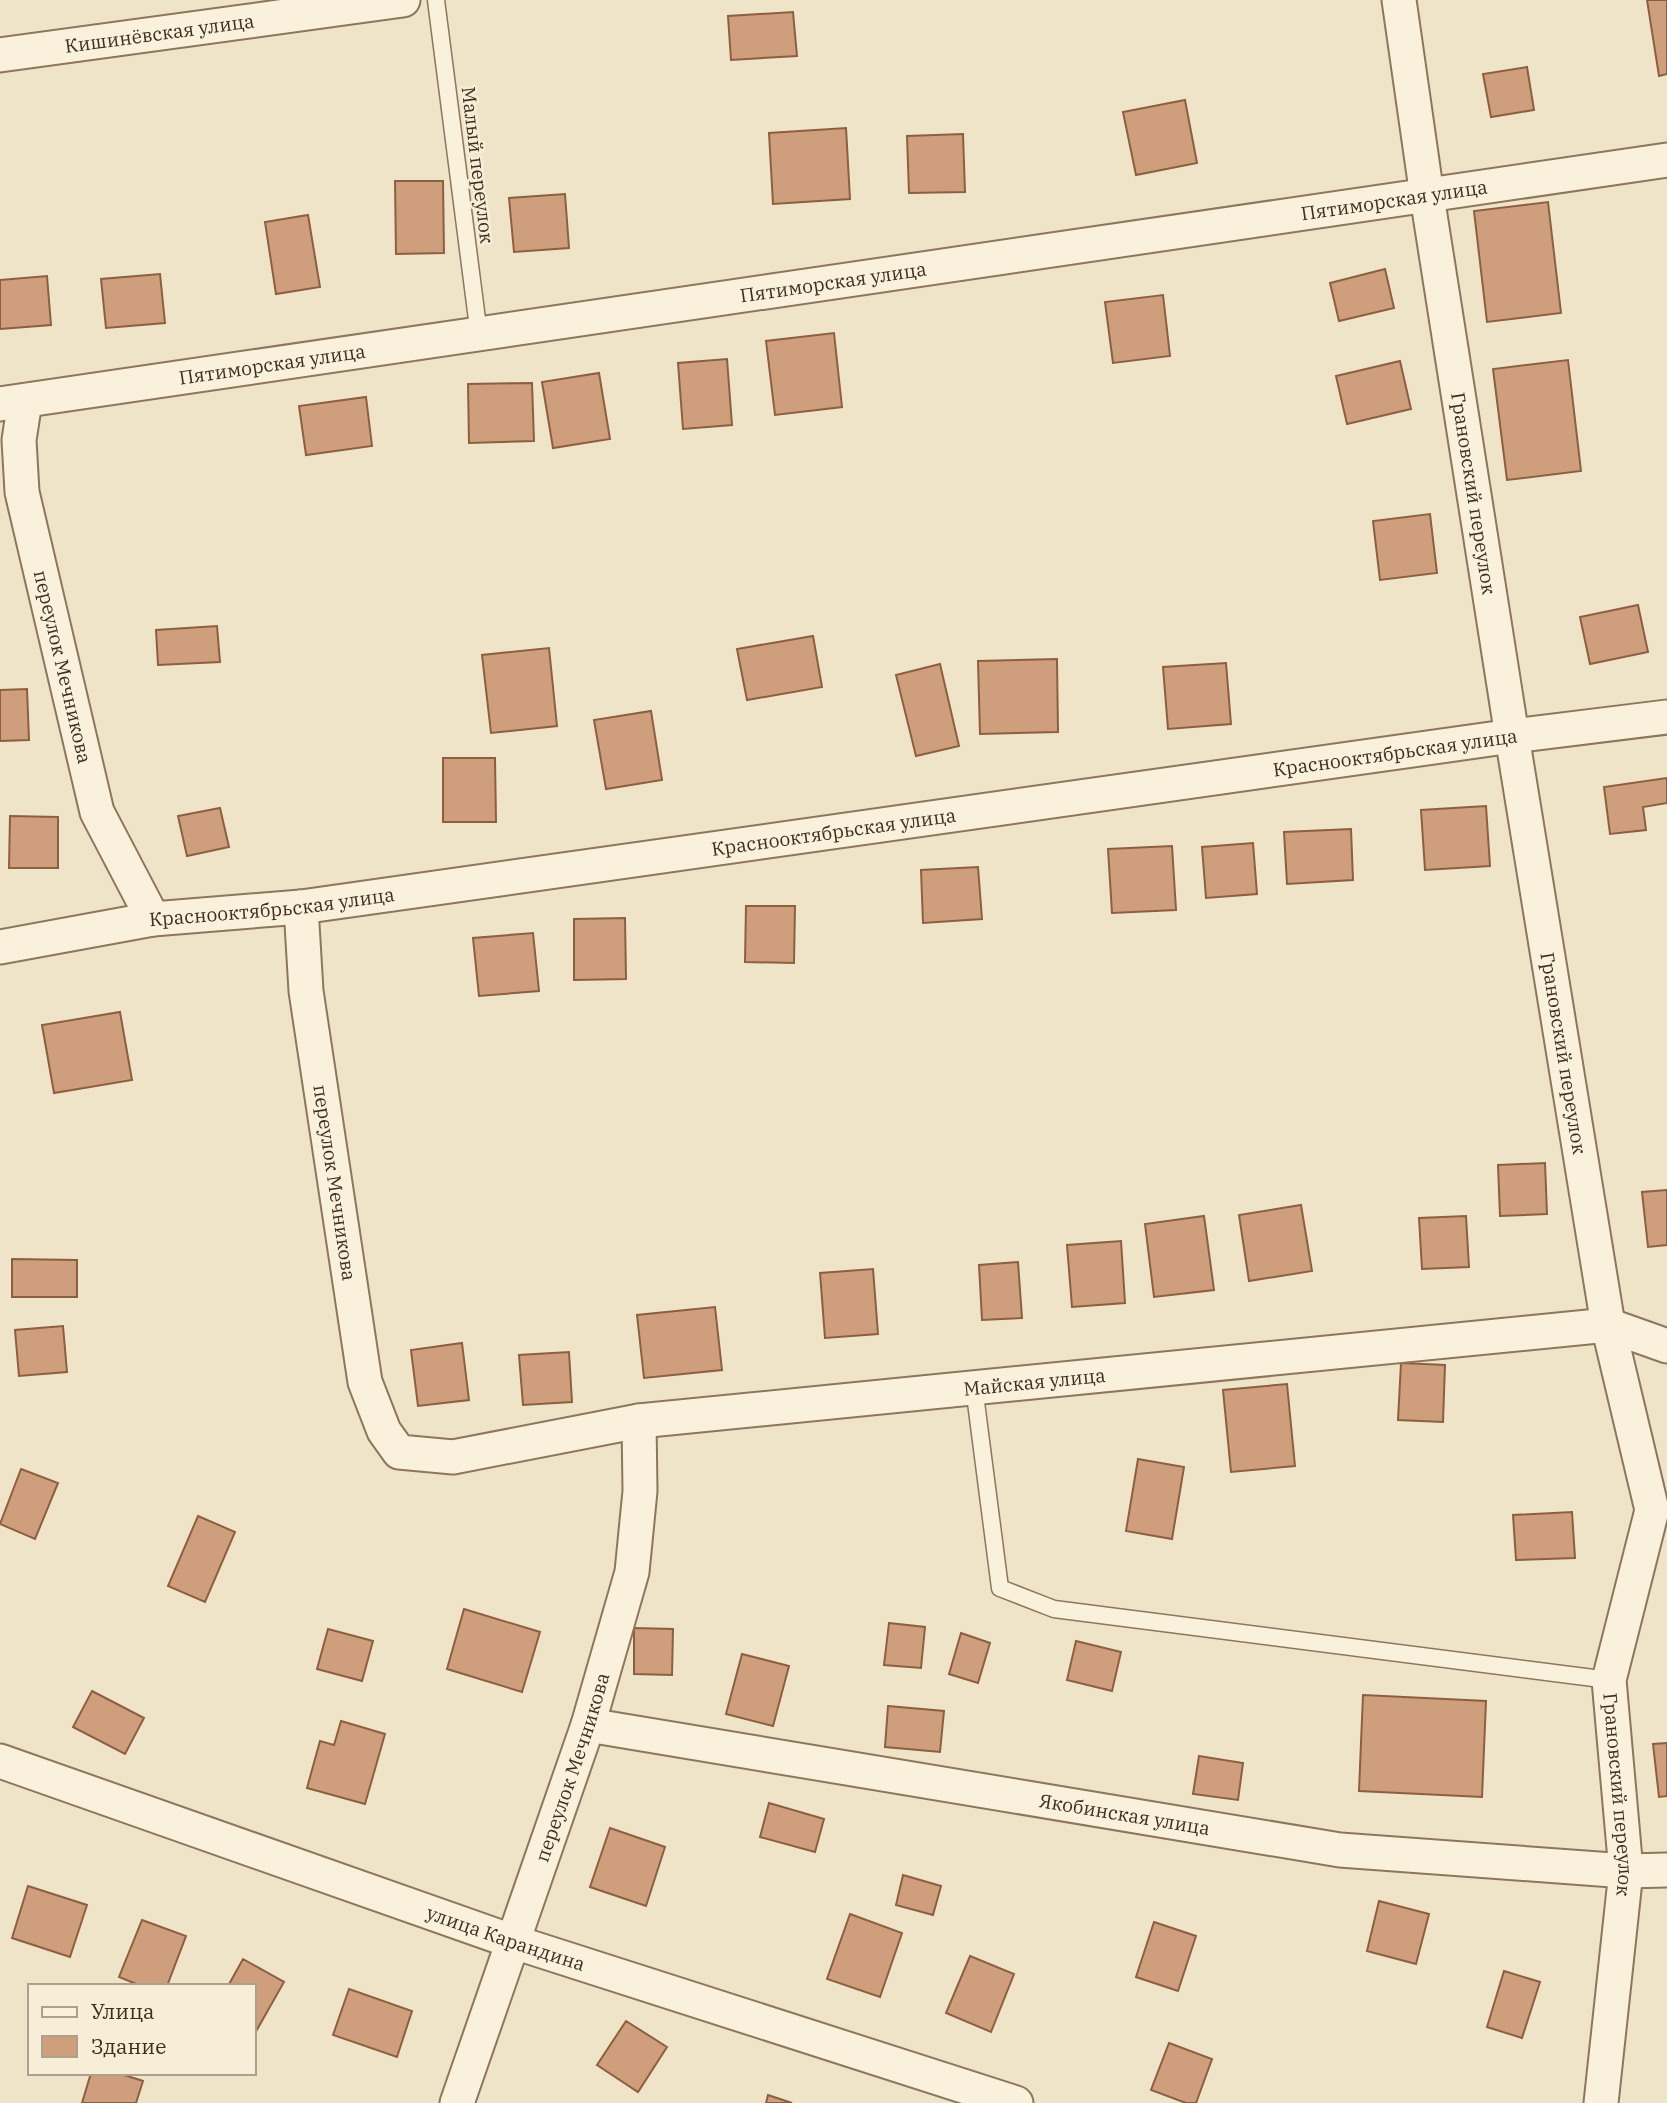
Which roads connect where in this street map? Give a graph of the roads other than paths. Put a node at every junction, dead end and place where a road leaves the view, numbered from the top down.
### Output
1 (403, 0) edge
2 (436, 0) edge
3 (1399, 0) edge
4 (0, 55) edge
5 (1667, 160) edge
6 (1427, 196) junction
7 (479, 335) junction
8 (13, 402) edge
9 (1667, 718) edge
10 (1511, 736) junction
11 (301, 907) junction
12 (153, 919) junction
13 (0, 947) edge
14 (1608, 1325) junction
15 (1667, 1346) edge
16 (974, 1387) junction
17 (639, 1421) junction
18 (399, 1452) joint
19 (1609, 1680) junction
20 (588, 1725) junction
21 (0, 1761) edge
22 (1667, 1870) edge
23 (1626, 1871) junction
24 (514, 1942) junction
25 (457, 2103) edge
26 (1016, 2103) edge
27 (1601, 2103) edge

1 - 4 street, Кишинёвская улица
2 - 7 lane, Малый переулок
3 - 6 street, Грановский переулок
5 - 6 street, Пятиморская улица
6 - 7 street, Пятиморская улица
6 - 10 street, Грановский переулок
7 - 8 street, Пятиморская улица
8 - 12 street, переулок Мечникова
9 - 10 street, Краснооктябрьская улица
10 - 11 street, Краснооктябрьская улица
10 - 14 street, Грановский переулок
11 - 12 street, Краснооктябрьская улица
11 - 18 street, переулок Мечникова
12 - 13 street, Краснооктябрьская улица
14 - 15 street, Майская улица
14 - 16 street, Майская улица
14 - 19 street, Грановский переулок
16 - 17 street, Майская улица
16 - 19 lane
17 - 18 street, Майская улица
17 - 20 street, переулок Мечникова
19 - 23 street, Грановский переулок
20 - 23 street, Якобинская улица
20 - 24 street, переулок Мечникова
21 - 24 street, улица Карандина
22 - 23 street, Якобинская улица
23 - 27 street, Грановский переулок
24 - 25 street, переулок Мечникова
24 - 26 street, улица Карандина

